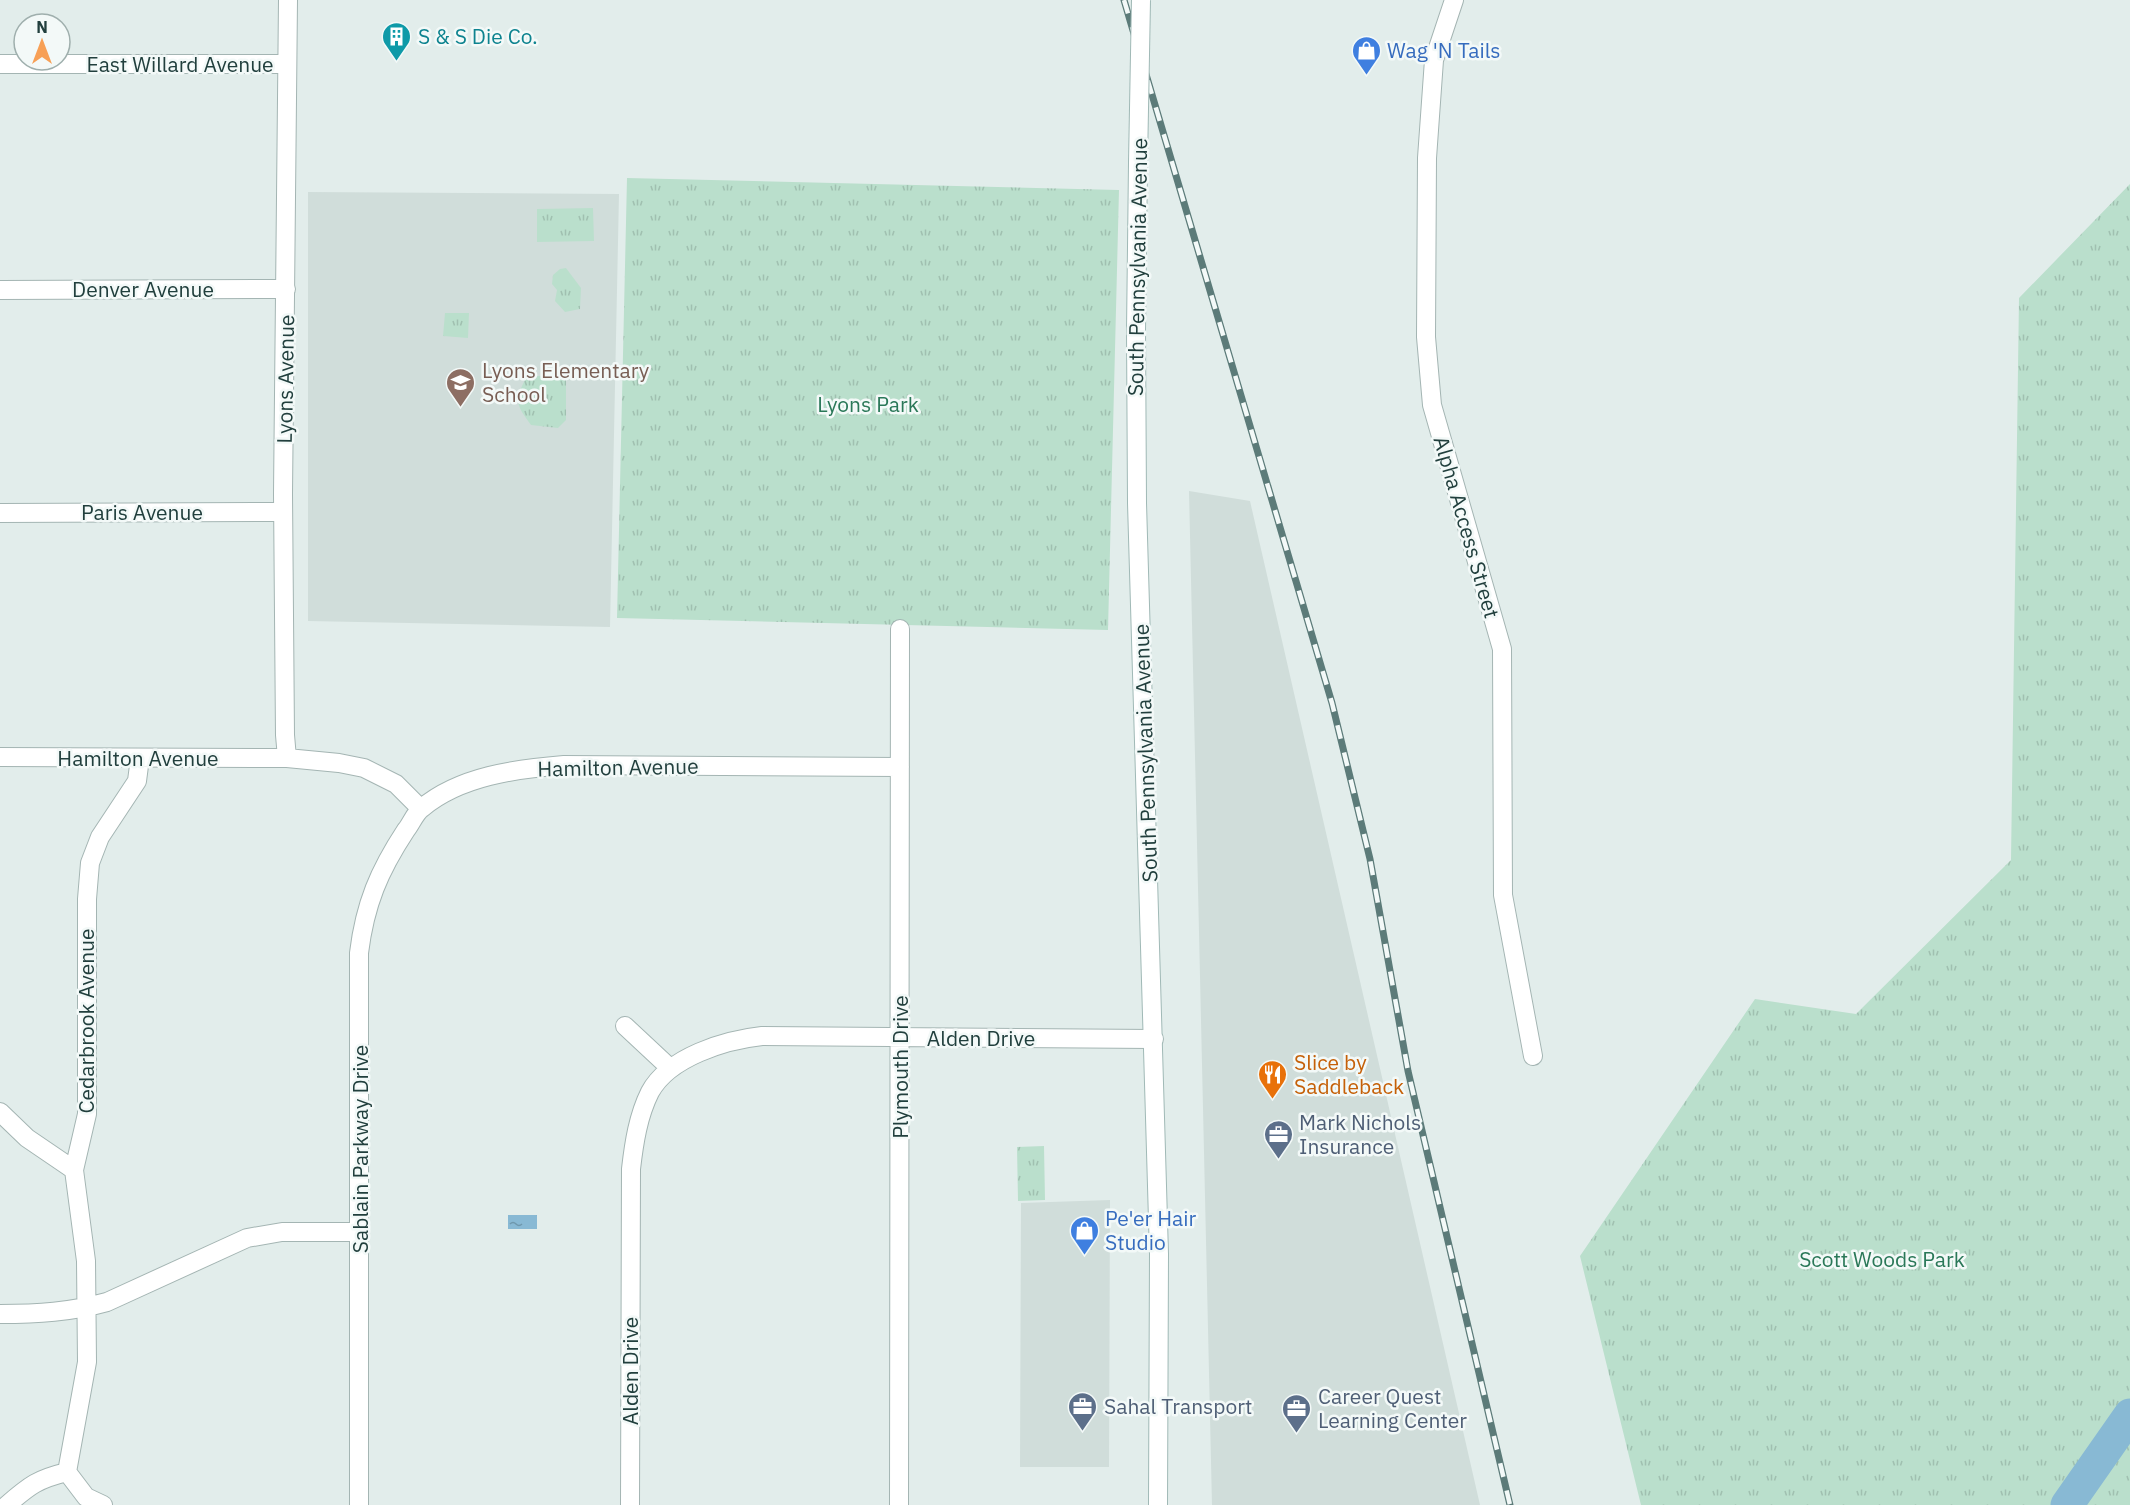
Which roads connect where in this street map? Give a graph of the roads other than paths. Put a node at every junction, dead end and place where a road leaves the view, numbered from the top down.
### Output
1 (288, 0) edge
2 (1141, 0) edge
3 (1454, 0) edge
4 (0, 64) edge
5 (287, 64) junction
6 (286, 289) junction
7 (0, 290) edge
8 (284, 512) junction
9 (0, 513) edge
10 (900, 629) dead end
11 (0, 757) edge
12 (140, 758) junction
13 (287, 758) junction
14 (900, 767) junction
15 (420, 809) junction
16 (625, 1026) dead end
17 (900, 1037) junction
18 (1154, 1039) junction
19 (1533, 1056) dead end
20 (670, 1068) junction
21 (0, 1112) edge
22 (74, 1170) junction
23 (360, 1232) junction
24 (87, 1308) junction
25 (0, 1314) edge
26 (67, 1472) junction
27 (86, 1501) edge
28 (8, 1505) edge
29 (103, 1505) edge
30 (359, 1505) edge
31 (630, 1505) edge
32 (900, 1505) edge
33 (1158, 1505) edge

1 - 5 street, Lyons Avenue
2 - 18 street, South Pennsylvania Avenue, bridge
3 - 19 street, Alpha Access Street
4 - 5 street, East Willard Avenue
5 - 6 street, Lyons Avenue
6 - 7 street, Denver Avenue
6 - 8 street, Lyons Avenue
8 - 9 street, Paris Avenue
8 - 13 street, Lyons Avenue
10 - 14 street, Plymouth Drive
11 - 12 street, Hamilton Avenue
12 - 13 street, Hamilton Avenue
12 - 22 street, Cedarbrook Avenue
13 - 15 street, Hamilton Avenue
14 - 15 street, Hamilton Avenue
14 - 17 street, Plymouth Drive
15 - 23 street, Sablain Parkway Drive
16 - 20 street
17 - 18 street, Alden Drive
17 - 20 street, Alden Drive
17 - 32 street, Plymouth Drive
18 - 33 street, South Pennsylvania Avenue
20 - 31 street, Alden Drive
21 - 22 street
22 - 24 street, Cedarbrook Avenue
23 - 24 street
23 - 30 street, Sablain Parkway Drive
24 - 25 street
24 - 26 street, Cedarbrook Avenue
26 - 27 street
26 - 28 street
27 - 29 street

